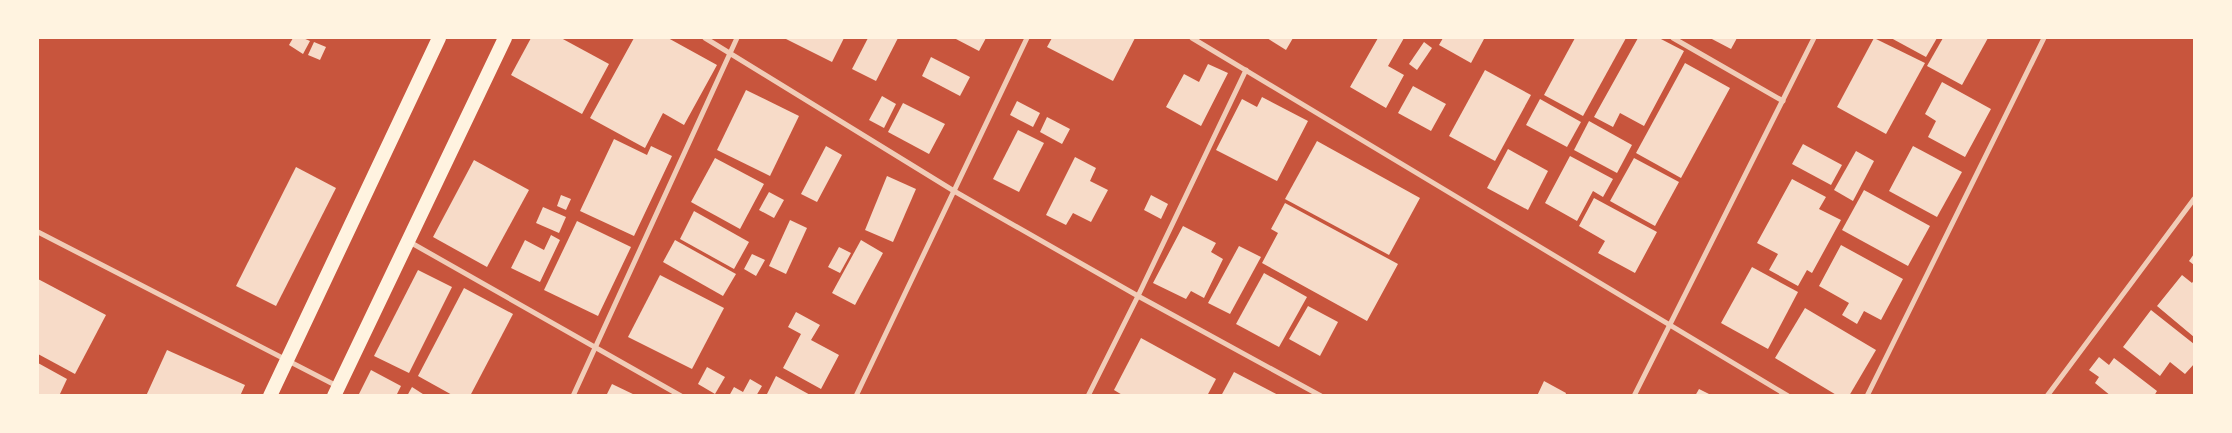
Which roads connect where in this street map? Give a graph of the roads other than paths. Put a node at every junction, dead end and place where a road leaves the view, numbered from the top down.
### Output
1 (439, 38) edge
2 (505, 38) edge
3 (706, 38) edge
4 (737, 38) edge
5 (1027, 38) edge
6 (1192, 38) edge
7 (1673, 38) edge
8 (1814, 38) edge
9 (2044, 38) edge
10 (730, 52) junction
11 (1246, 70) junction
12 (1783, 101) junction
13 (954, 191) junction
14 (2194, 199) edge
15 (38, 232) edge
16 (408, 241) junction
17 (1138, 296) junction
18 (1670, 324) junction
19 (594, 348) junction
20 (286, 361) junction
21 (336, 391) edge
22 (270, 396) edge
23 (573, 396) edge
24 (681, 396) edge
25 (856, 396) edge
26 (1088, 396) edge
27 (1321, 396) edge
28 (1634, 396) edge
29 (1788, 396) edge
30 (1867, 396) edge
31 (2047, 396) edge

1 - 20 highway
2 - 16 highway
3 - 10 street
4 - 10 street
5 - 13 street
6 - 11 street
7 - 12 street
8 - 12 street
9 - 30 street
10 - 13 street
10 - 19 street
11 - 17 street
11 - 18 street
12 - 18 street
13 - 17 street
13 - 25 street
14 - 31 street
15 - 20 street
16 - 19 street
16 - 21 highway
17 - 26 street
17 - 27 street
18 - 28 street
18 - 29 street
19 - 23 street
19 - 24 street
20 - 21 street
20 - 22 highway

